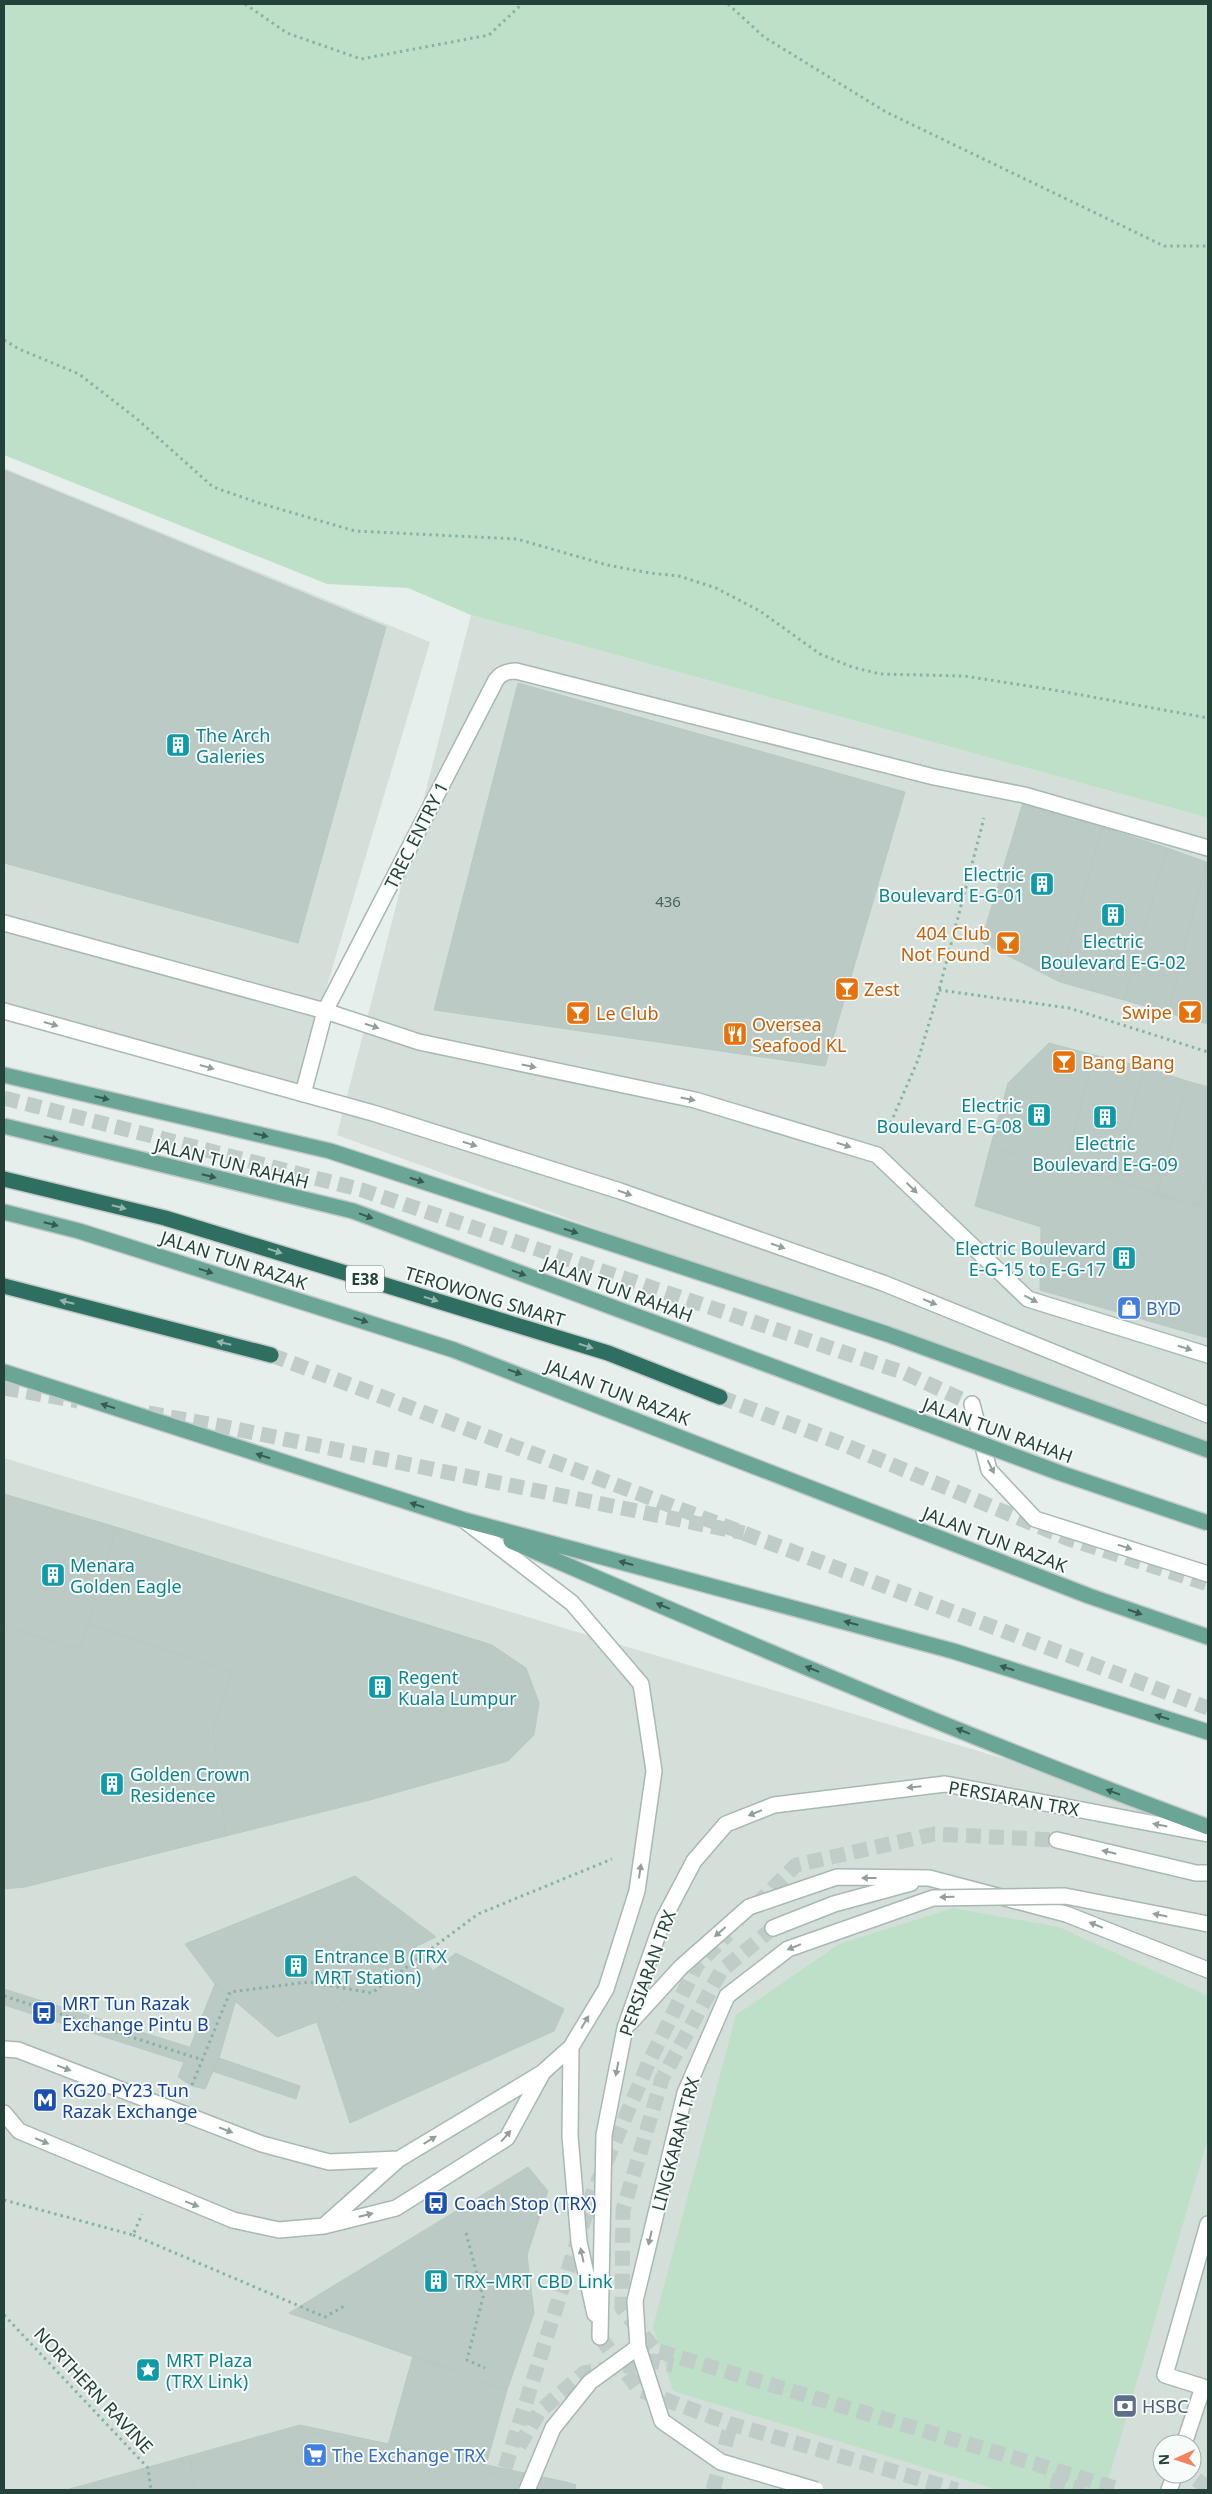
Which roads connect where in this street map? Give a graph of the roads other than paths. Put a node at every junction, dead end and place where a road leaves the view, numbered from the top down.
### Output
1 (1208, 848) edge
2 (4, 923) edge
3 (4, 1011) edge
4 (325, 1011) junction
5 (4, 1075) edge
6 (303, 1094) junction
7 (4, 1126) edge
8 (4, 1178) edge
9 (4, 1212) edge
10 (4, 1286) edge
11 (271, 1355) tunnel mouth
12 (1208, 1355) edge
13 (4, 1372) edge
14 (720, 1396) tunnel mouth
15 (972, 1404) dead end
16 (1208, 1415) edge
17 (1208, 1450) edge
18 (464, 1520) junction
19 (1208, 1523) edge
20 (1208, 1574) edge
21 (1208, 1637) edge
22 (1208, 1732) edge
23 (1208, 1827) edge
24 (1208, 1834) edge
25 (1057, 1840) tunnel mouth
26 (1208, 1873) edge
27 (929, 1878) junction
28 (1208, 1924) edge
29 (773, 1928) tunnel mouth
30 (1208, 1970) edge
31 (625, 2028) junction
32 (571, 2047) junction
33 (4, 2050) edge
34 (542, 2073) junction
35 (4, 2113) edge
36 (399, 2159) junction
37 (1208, 2224) edge
38 (324, 2226) junction
39 (638, 2347) junction
40 (1206, 2387) edge
41 (1188, 2434) edge
42 (526, 2490) edge
43 (816, 2490) edge

1 - 4 street, TREC ENTRY 1
2 - 4 street
3 -> 6 street
4 - 6 street, TREC ENTRY 1
4 -> 12 street
5 -> 17 main road
6 -> 16 street
7 -> 19 main road, JALAN TUN RAHAH, bridge
8 -> 14 highway, TEROWONG SMART / E38
9 -> 21 main road, JALAN TUN RAZAK
11 -> 10 highway
18 -> 13 main road
15 -> 20 street
22 -> 18 main road
23 -> 18 main road
32 -> 18 street
24 -> 31 street, PERSIARAN TRX
26 -> 25 street
27 - 29 street
30 -> 27 street
27 -> 31 street
28 -> 39 street, LINGKARAN TRX, bridge
31 -> 32 street, PERSIARAN TRX
32 - 34 street
33 -> 36 street
36 -> 34 street
38 -> 34 street
35 -> 38 street
36 - 38 street
37 - 40 street
39 - 42 street, bridge
39 - 43 street, LINGKARAN TRX, bridge
40 - 41 street

